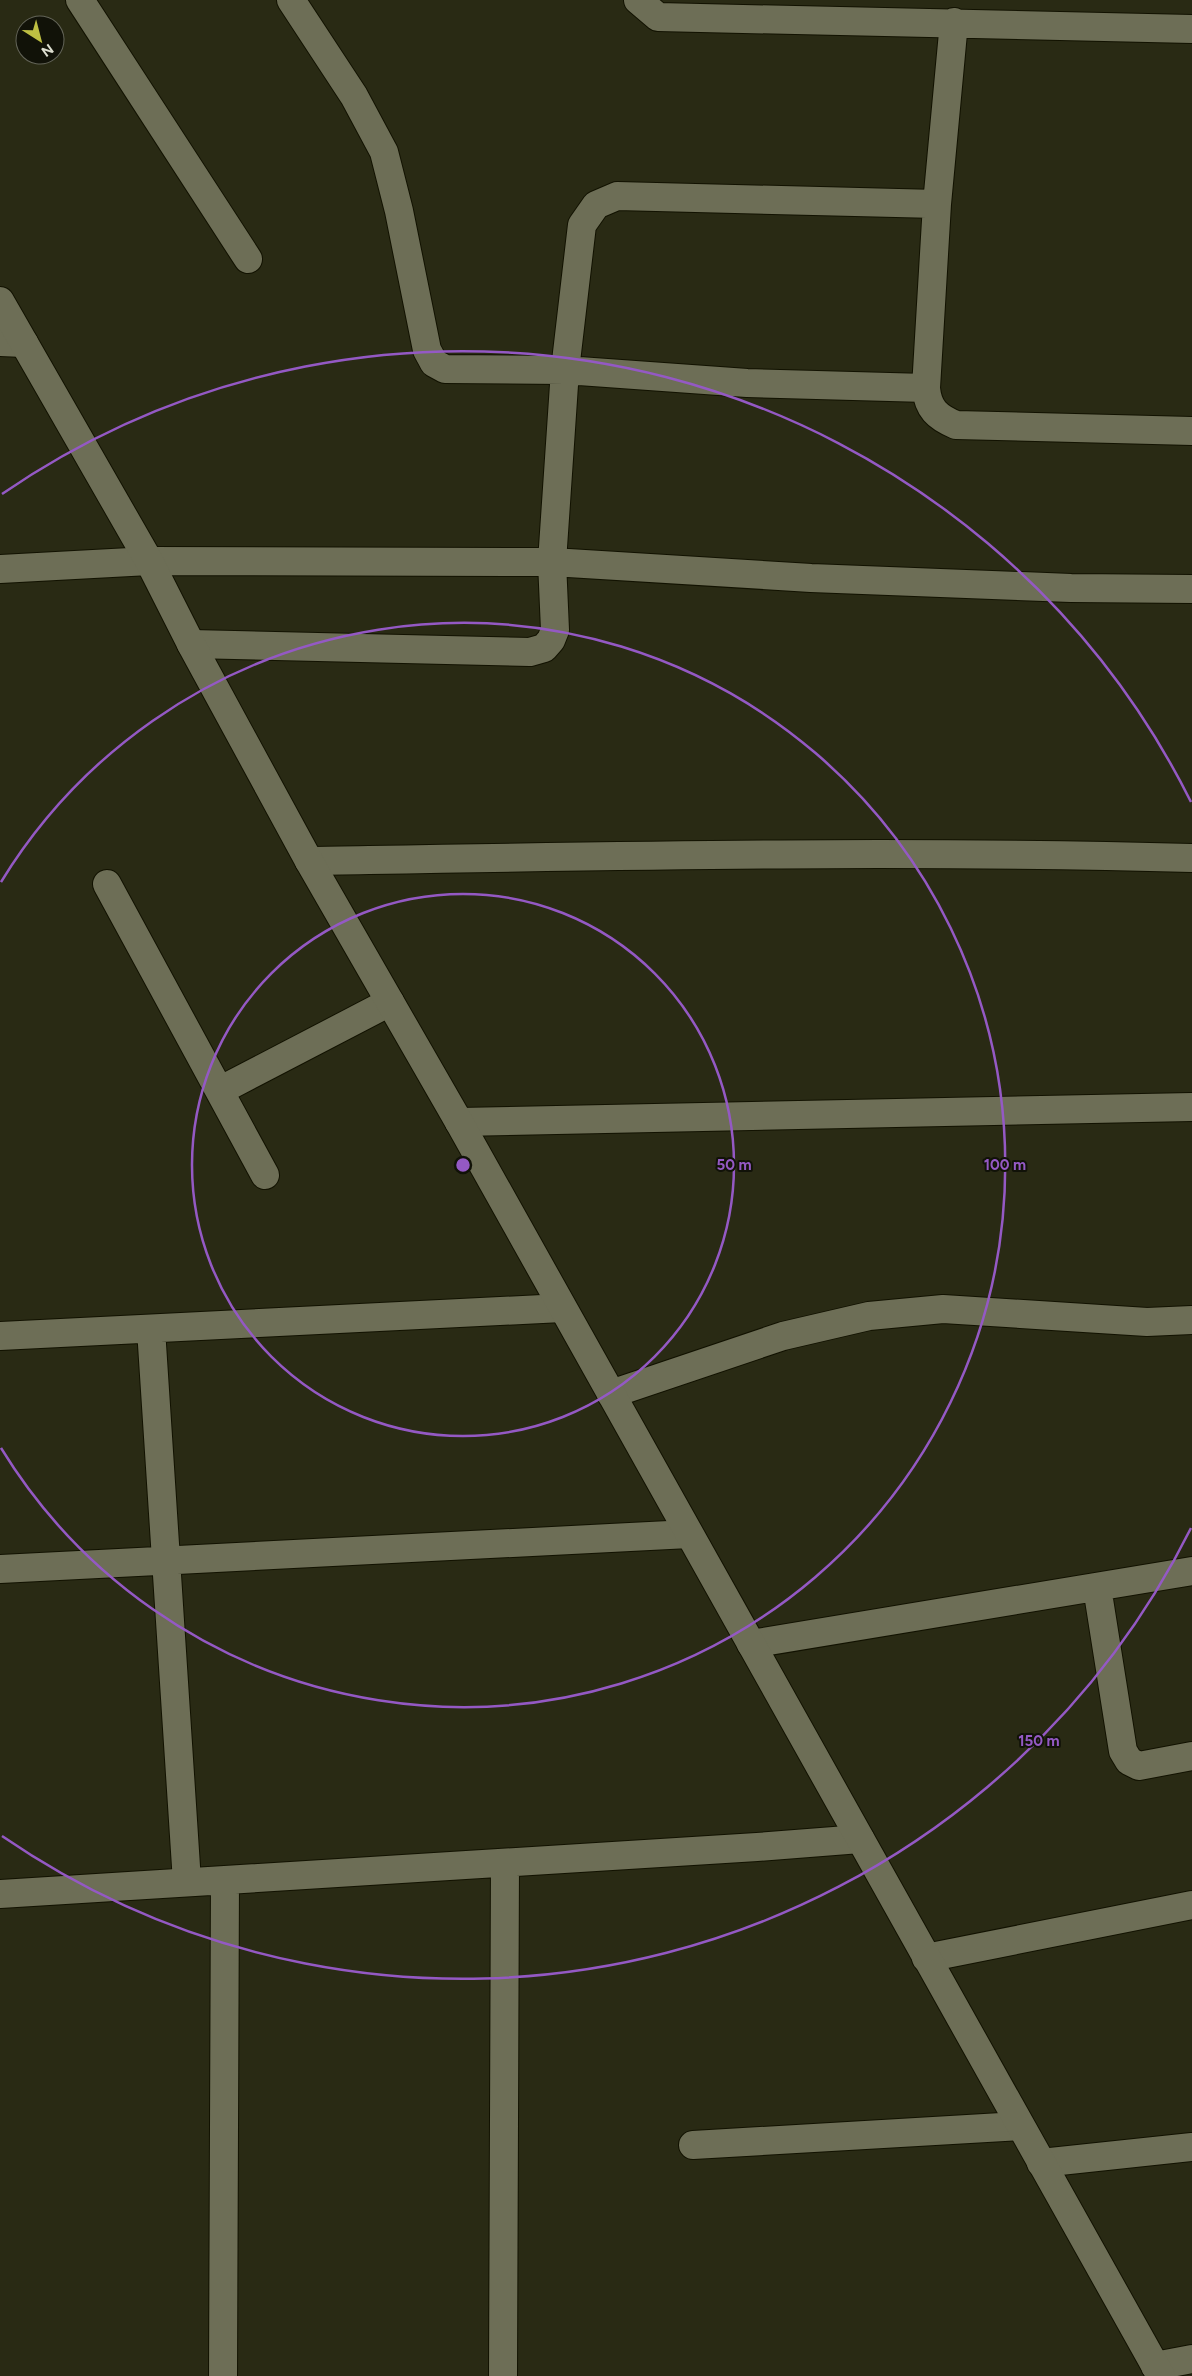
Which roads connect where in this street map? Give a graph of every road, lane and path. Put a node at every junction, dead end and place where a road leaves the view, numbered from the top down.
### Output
1 (80, 0) edge
2 (291, 0) edge
3 (638, 0) edge
4 (954, 22) junction
5 (1192, 29) edge
6 (937, 204) junction
7 (248, 259) dead end
8 (0, 301) edge
9 (12, 342) edge
10 (565, 370) junction
11 (926, 388) junction
12 (1192, 431) edge
13 (149, 561) junction
14 (552, 562) junction
15 (0, 569) edge
16 (1192, 589) edge
17 (191, 644) junction
18 (1192, 858) edge
19 (310, 861) junction
20 (108, 884) dead end
21 (390, 1002) junction
22 (221, 1090) junction
23 (1192, 1107) edge
24 (458, 1122) junction
25 (265, 1175) dead end
26 (562, 1308) junction
27 (1192, 1320) edge
28 (151, 1328) junction
29 (0, 1336) edge
30 (611, 1394) junction
31 (689, 1534) junction
32 (166, 1560) junction
33 (0, 1568) edge
34 (1192, 1571) edge
35 (1097, 1587) junction
36 (751, 1644) junction
37 (1192, 1756) edge
38 (860, 1839) junction
39 (505, 1863) junction
40 (225, 1880) junction
41 (187, 1882) junction
42 (0, 1894) edge
43 (1192, 1905) edge
44 (926, 1958) junction
45 (1020, 2126) junction
46 (693, 2145) dead end
47 (1192, 2147) edge
48 (1041, 2163) junction
49 (1192, 2359) edge
50 (1158, 2371) edge
51 (223, 2376) edge
52 (503, 2376) edge

1 - 7 street
2 - 10 street
3 - 4 street
4 - 5 street
4 - 6 street
6 - 10 street
6 - 11 street
8 - 9 street
9 - 13 street
10 - 11 street
10 - 14 street
11 - 12 street
13 - 14 street
13 - 15 street
13 - 17 street
14 - 16 street
14 - 17 street
17 - 19 street
18 - 19 street
19 - 21 street
20 - 22 street
21 - 22 street
21 - 24 street
22 - 25 street
23 - 24 street
24 - 26 street
26 - 28 street
26 - 30 street
27 - 30 street
28 - 29 street
28 - 32 street
30 - 31 street
31 - 32 street
31 - 36 street
32 - 33 street
32 - 41 street
34 - 35 street
35 - 36 street
35 - 37 street
36 - 38 street
38 - 39 street
38 - 44 street
39 - 40 street
39 - 52 street
40 - 41 street
40 - 51 street
41 - 42 street
43 - 44 street
44 - 45 street
45 - 46 street
45 - 48 street
47 - 48 street
48 - 50 street
49 - 50 street

